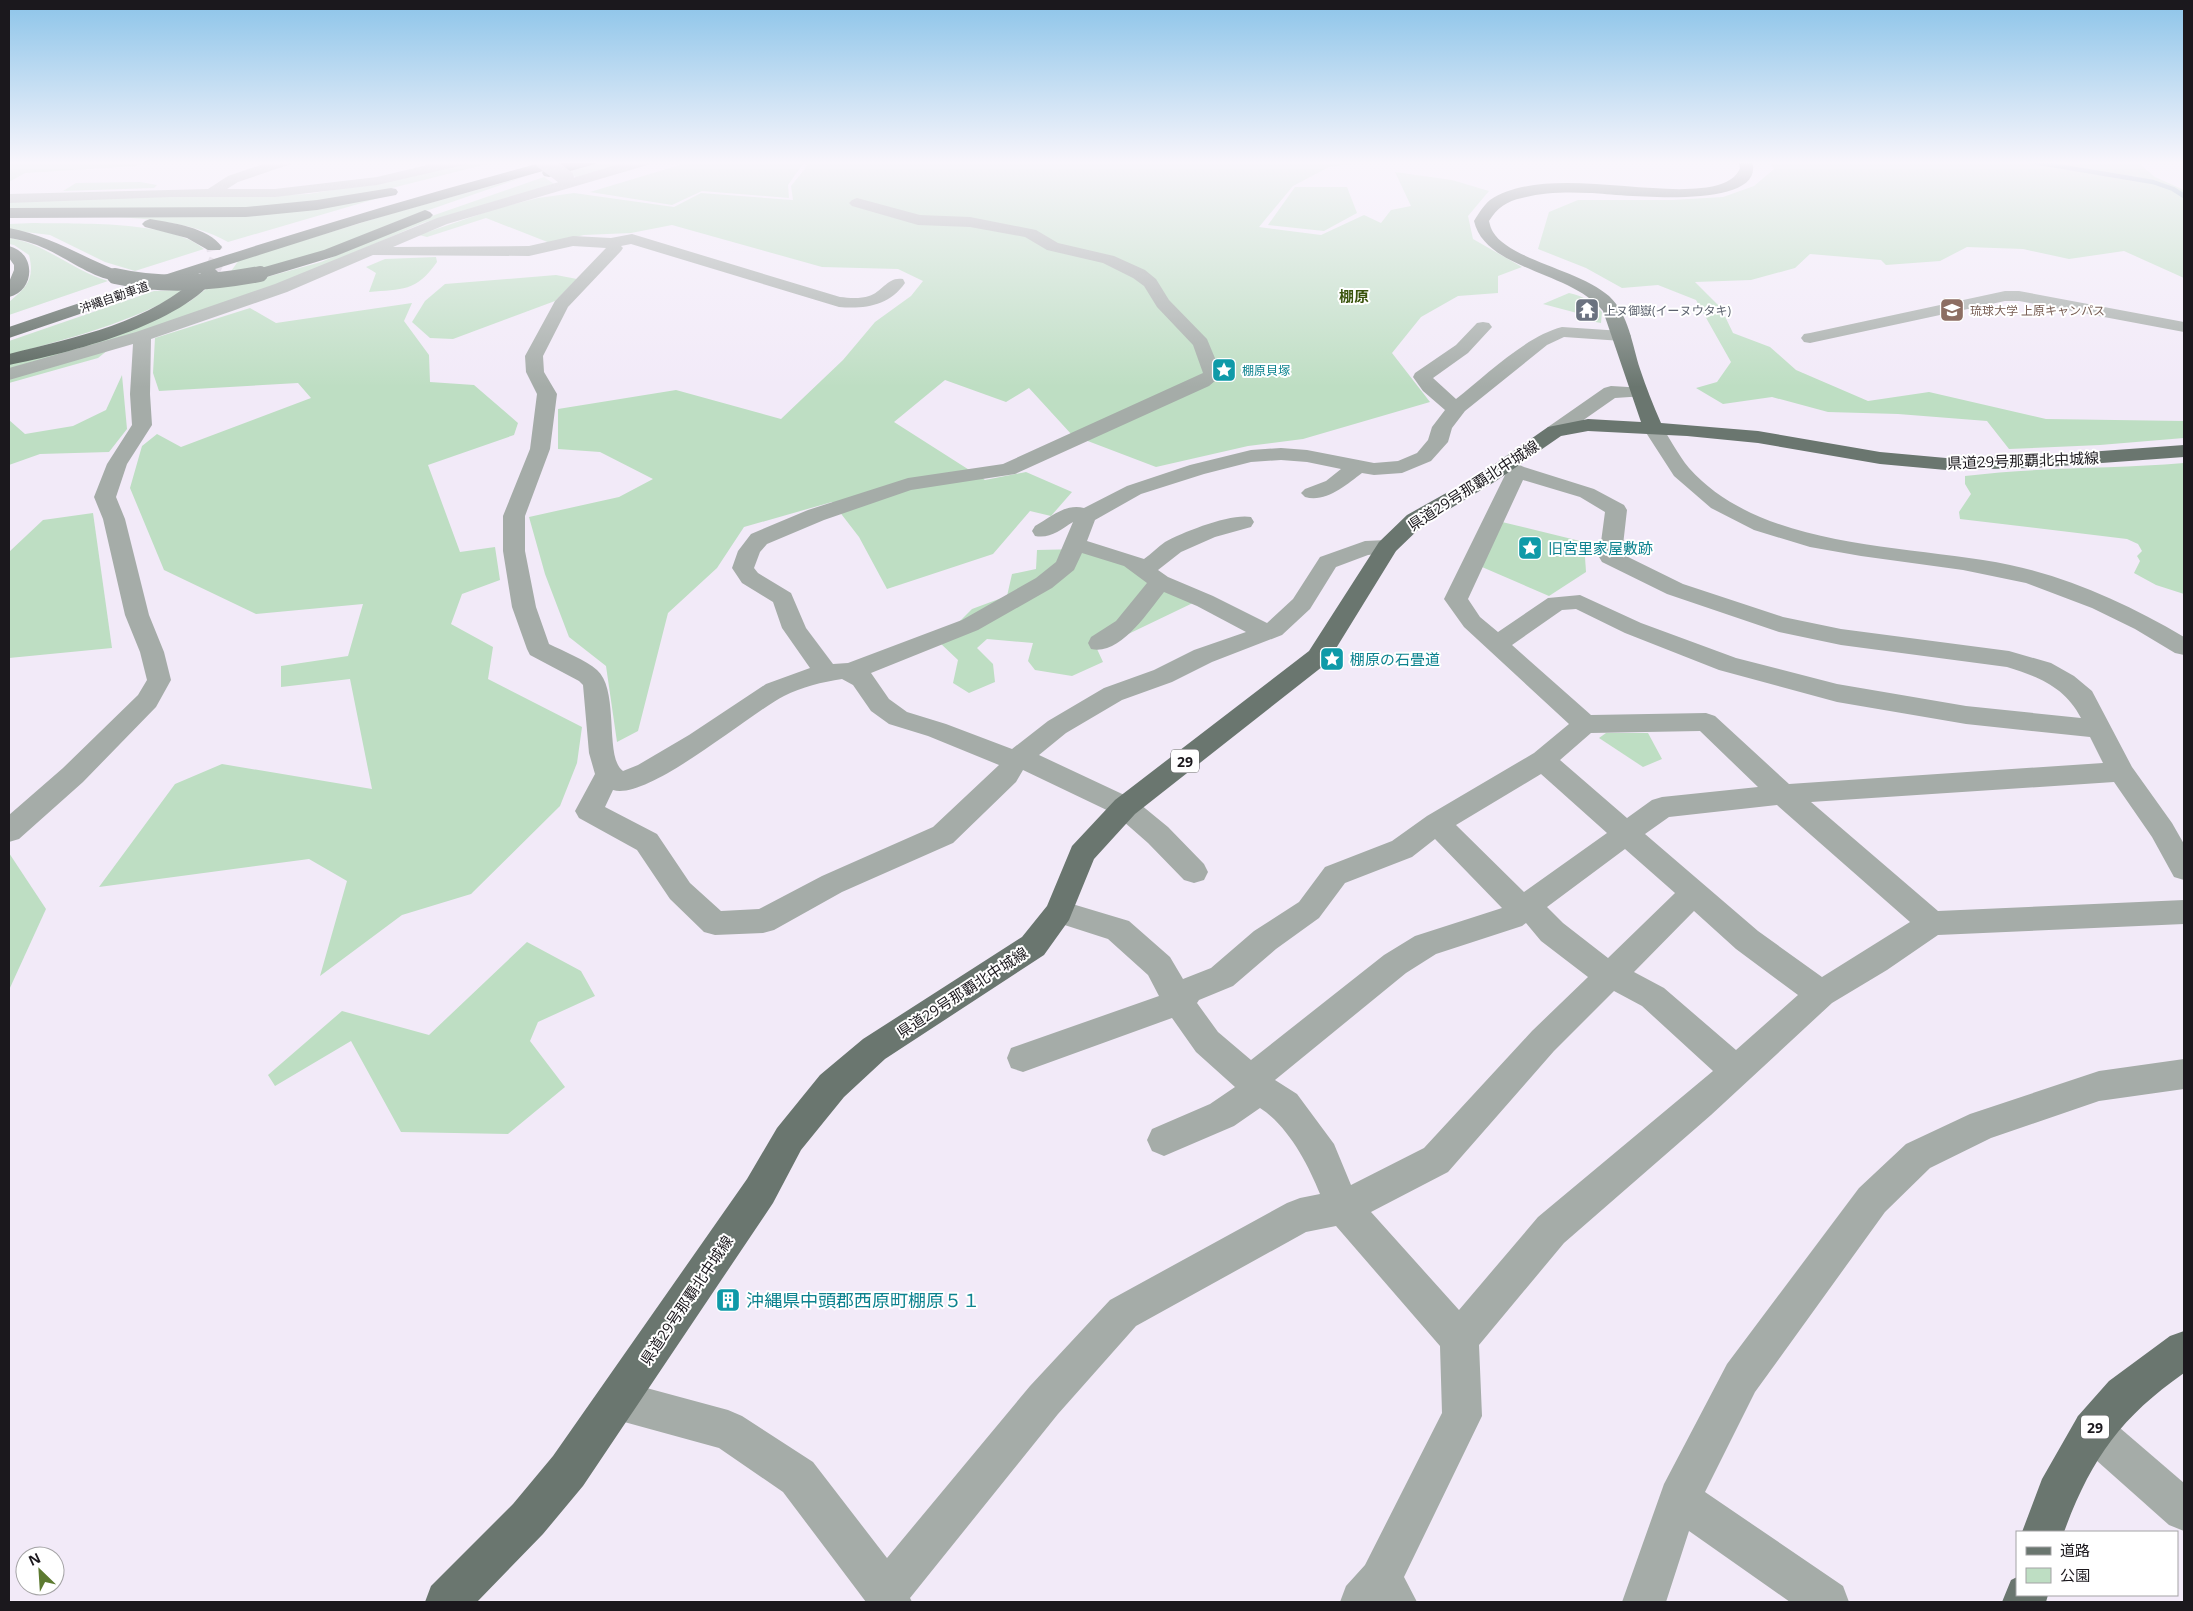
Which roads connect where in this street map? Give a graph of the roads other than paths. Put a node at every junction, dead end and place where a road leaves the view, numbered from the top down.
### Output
1 (23, 236) edge
2 (199, 236) edge
3 (270, 236) edge
4 (299, 236) edge
5 (373, 236) edge
6 (404, 236) edge
7 (1035, 236) edge
8 (1489, 236) edge
9 (611, 243) junction
10 (214, 247) dead end
11 (9, 251) edge
12 (365, 252) junction
13 (211, 273) tunnel mouth
14 (897, 283) dead end
15 (9, 292) edge
16 (9, 322) edge
17 (1482, 327) dead end
18 (2184, 327) edge
19 (9, 333) edge
20 (142, 336) junction
21 (1810, 338) dead end
22 (1608, 340) junction
23 (9, 360) edge
24 (9, 374) edge
25 (1638, 392) junction
26 (1456, 410) junction
27 (1653, 428) junction
28 (1555, 431) junction
29 (2184, 451) edge
30 (1358, 466) junction
31 (1512, 468) junction
32 (1312, 493) dead end
33 (1079, 509) junction
34 (1243, 522) dead end
35 (1042, 531) dead end
36 (1075, 544) junction
37 (1386, 547) junction
38 (1152, 576) junction
39 (1267, 632) junction
40 (1100, 643) dead end
41 (1498, 644) junction
42 (2184, 647) edge
43 (839, 673) junction
44 (1585, 724) junction
45 (2098, 729) junction
46 (1016, 759) junction
47 (1543, 760) junction
48 (2121, 772) junction
49 (608, 774) junction
50 (1783, 794) junction
51 (1125, 807) junction
52 (1437, 823) junction
53 (2173, 831) edge
54 (9, 832) edge
55 (1626, 833) junction
56 (2184, 869) edge
57 (1194, 872) dead end
58 (1694, 893) junction
59 (1525, 908) junction
60 (1059, 912) junction
61 (2184, 912) edge
62 (1932, 923) junction
63 (1612, 975) junction
64 (1821, 994) junction
65 (1179, 1002) junction
66 (1023, 1058) dead end
67 (1736, 1071) junction
68 (2184, 1074) edge
69 (1256, 1085) junction
70 (1164, 1140) dead end
71 (1343, 1208) junction
72 (1459, 1339) junction
73 (2184, 1350) edge
74 (617, 1400) junction
75 (2092, 1430) junction
76 (1679, 1499) junction
77 (2184, 1510) edge
78 (2043, 1531) edge
79 (1379, 1595) edge
80 (888, 1598) edge
81 (447, 1602) edge
82 (1644, 1602) edge
83 (1827, 1602) edge

1 - 5 highway, bridge
2 - 10 highway
3 - 16 highway, 沖縄自動車道
4 - 19 highway, 沖縄自動車道
6 - 12 street
7 - 43 street
8 - 22 main road
9 - 12 street
9 - 14 street
9 - 49 street
11 - 15 highway
12 - 20 street
13 - 23 highway
17 - 26 street
18 - 21 street
20 - 24 street
20 - 54 street
22 - 25 main road
22 - 26 street
25 - 27 main road
25 - 28 street
26 - 30 street
27 - 28 main road, 県道29号那覇北中城線 / 29
27 - 29 main road, 県道29号那覇北中城線 / 29
27 - 42 street
28 - 31 main road, 県道29号那覇北中城線 / 29
30 - 32 street
30 - 33 street
31 - 37 main road, 県道29号那覇北中城線 / 29
31 - 41 street
31 - 45 street
33 - 35 street
33 - 36 street
34 - 38 street
36 - 38 street
36 - 43 street
37 - 39 street
37 - 51 main road, 県道29号那覇北中城線 / 29
38 - 39 street
38 - 40 street
39 - 46 street
41 - 44 street
41 - 45 street
43 - 46 street
43 - 49 street
44 - 47 street
44 - 50 street
45 - 48 street
46 - 49 street
46 - 51 street
47 - 52 street
47 - 55 street
48 - 50 street
48 - 53 street
50 - 55 street
50 - 62 street
51 - 57 street
51 - 60 main road, 県道29号那覇北中城線 / 29
52 - 59 street
52 - 65 street
53 - 56 street
55 - 58 street
55 - 59 street
58 - 63 street
58 - 64 street
59 - 63 street
59 - 69 street
60 - 65 street
60 - 74 main road, 県道29号那覇北中城線 / 29
61 - 62 street
62 - 64 street
63 - 67 street
63 - 71 street
64 - 67 street
65 - 66 street
65 - 69 street
67 - 72 street
68 - 76 street
69 - 70 street
69 - 71 street
71 - 72 street
71 - 80 street
72 - 79 street
73 - 75 main road, 29
74 - 80 street
74 - 81 main road, 県道29号那覇北中城線 / 29
75 - 77 street
75 - 78 main road, 29
76 - 82 street
76 - 83 street

